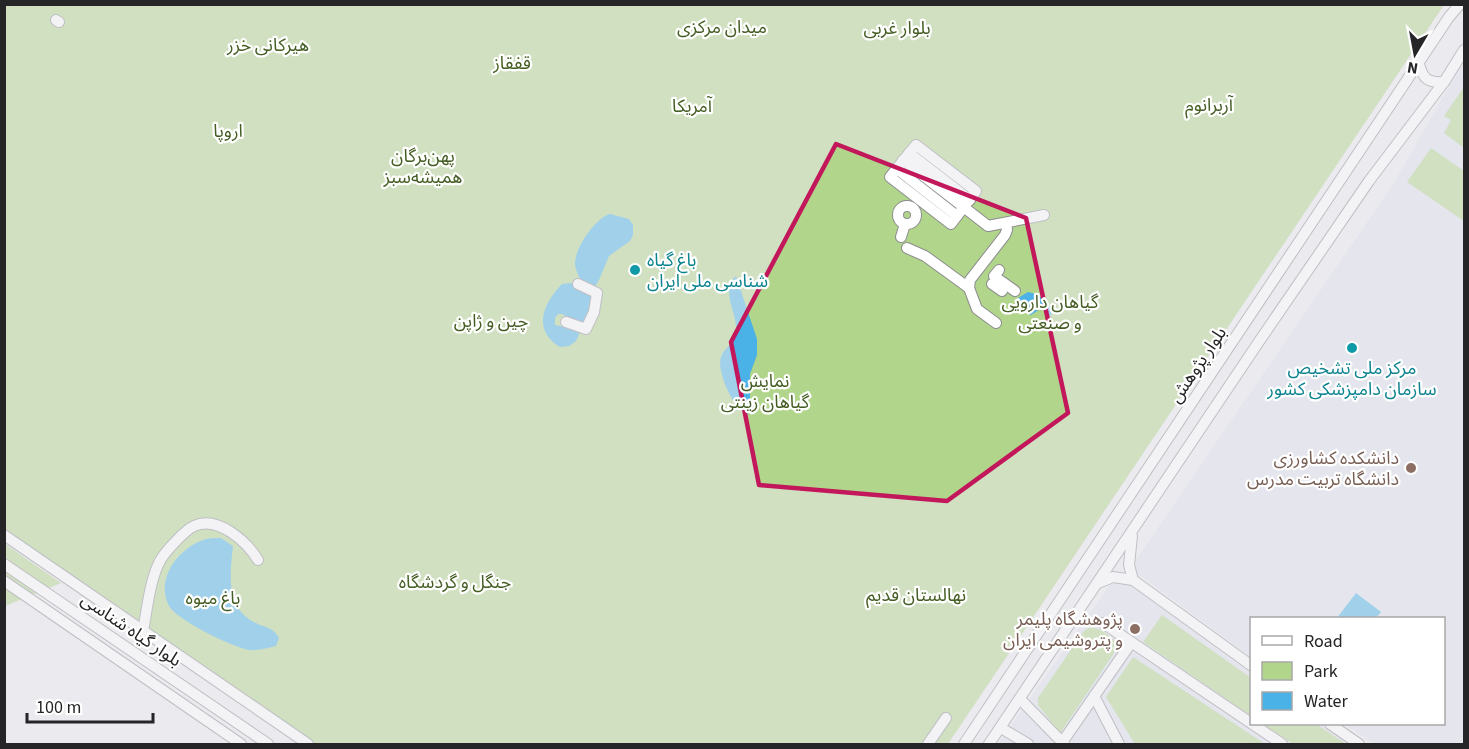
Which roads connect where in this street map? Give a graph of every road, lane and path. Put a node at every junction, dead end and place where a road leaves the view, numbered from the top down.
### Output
1 (1460, 4) edge
2 (1464, 14) edge
3 (1449, 17) junction
4 (1464, 50) edge
5 (1419, 64) junction
6 (1444, 82) junction
7 (903, 161) junction
8 (916, 171) junction
9 (927, 180) junction
10 (939, 189) junction
11 (951, 199) junction
12 (963, 208) junction
13 (913, 209) junction
14 (1044, 215) dead end
15 (1006, 223) junction
16 (905, 224) junction
17 (901, 237) dead end
18 (907, 248) dead end
19 (999, 270) dead end
20 (578, 284) dead end
21 (969, 288) junction
22 (1015, 291) dead end
23 (568, 323) dead end
24 (996, 323) dead end
25 (1133, 532) junction
26 (4, 535) edge
27 (258, 560) dead end
28 (4, 564) edge
29 (1133, 580) junction
30 (4, 581) edge
31 (1098, 583) junction
32 (1103, 623) dead end
33 (143, 631) junction
34 (1131, 643) junction
35 (1250, 665) edge
36 (1094, 696) junction
37 (1020, 699) junction
38 (946, 718) dead end
39 (1250, 723) edge
40 (1254, 725) edge
41 (1333, 725) edge
42 (1001, 728) junction
43 (242, 744) edge
44 (268, 744) edge
45 (308, 744) edge
46 (928, 744) edge
47 (964, 744) edge
48 (989, 744) edge
49 (1028, 744) edge
50 (1062, 744) edge
51 (1119, 744) edge
52 (1282, 744) edge
53 (1359, 744) edge

1 - 3 street, بلوار پژوهش
2 - 3 street
3 - 5 street, بلوار پژوهش
4 - 6 street, بلوار پژوهش
5 - 6 street
5 - 47 street, بلوار پژوهش
6 - 25 street, بلوار پژوهش
7 - 8 street
7 - 8 street
7 - 8 street
8 - 9 street
8 - 9 street
8 - 9 street
9 - 10 street
9 - 10 street
9 - 10 street
9 - 13 street
10 - 11 street
10 - 11 street
10 - 11 street
10 - 13 street
11 - 12 street
11 - 12 street
11 - 12 street
12 - 15 street
13 - 16 street
13 - 16 street
14 - 15 street
15 - 21 street
16 - 17 street
18 - 21 street
19 - 22 street
20 - 23 street
21 - 24 street
25 - 29 street
25 - 31 street, بلوار پژوهش
26 - 33 street
27 - 33 street
28 - 44 street, بلوار گیاه شناسی
29 - 31 street
29 - 35 street
30 - 43 street, بلوار گیاه شناسی
31 - 37 street, بلوار پژوهش
32 - 34 street
33 - 45 street
34 - 36 street
34 - 39 street
36 - 50 street
36 - 51 street
37 - 42 street, بلوار پژوهش
37 - 50 street
38 - 46 street
40 - 52 street
41 - 53 street
42 - 48 street, بلوار پژوهش
42 - 49 street

